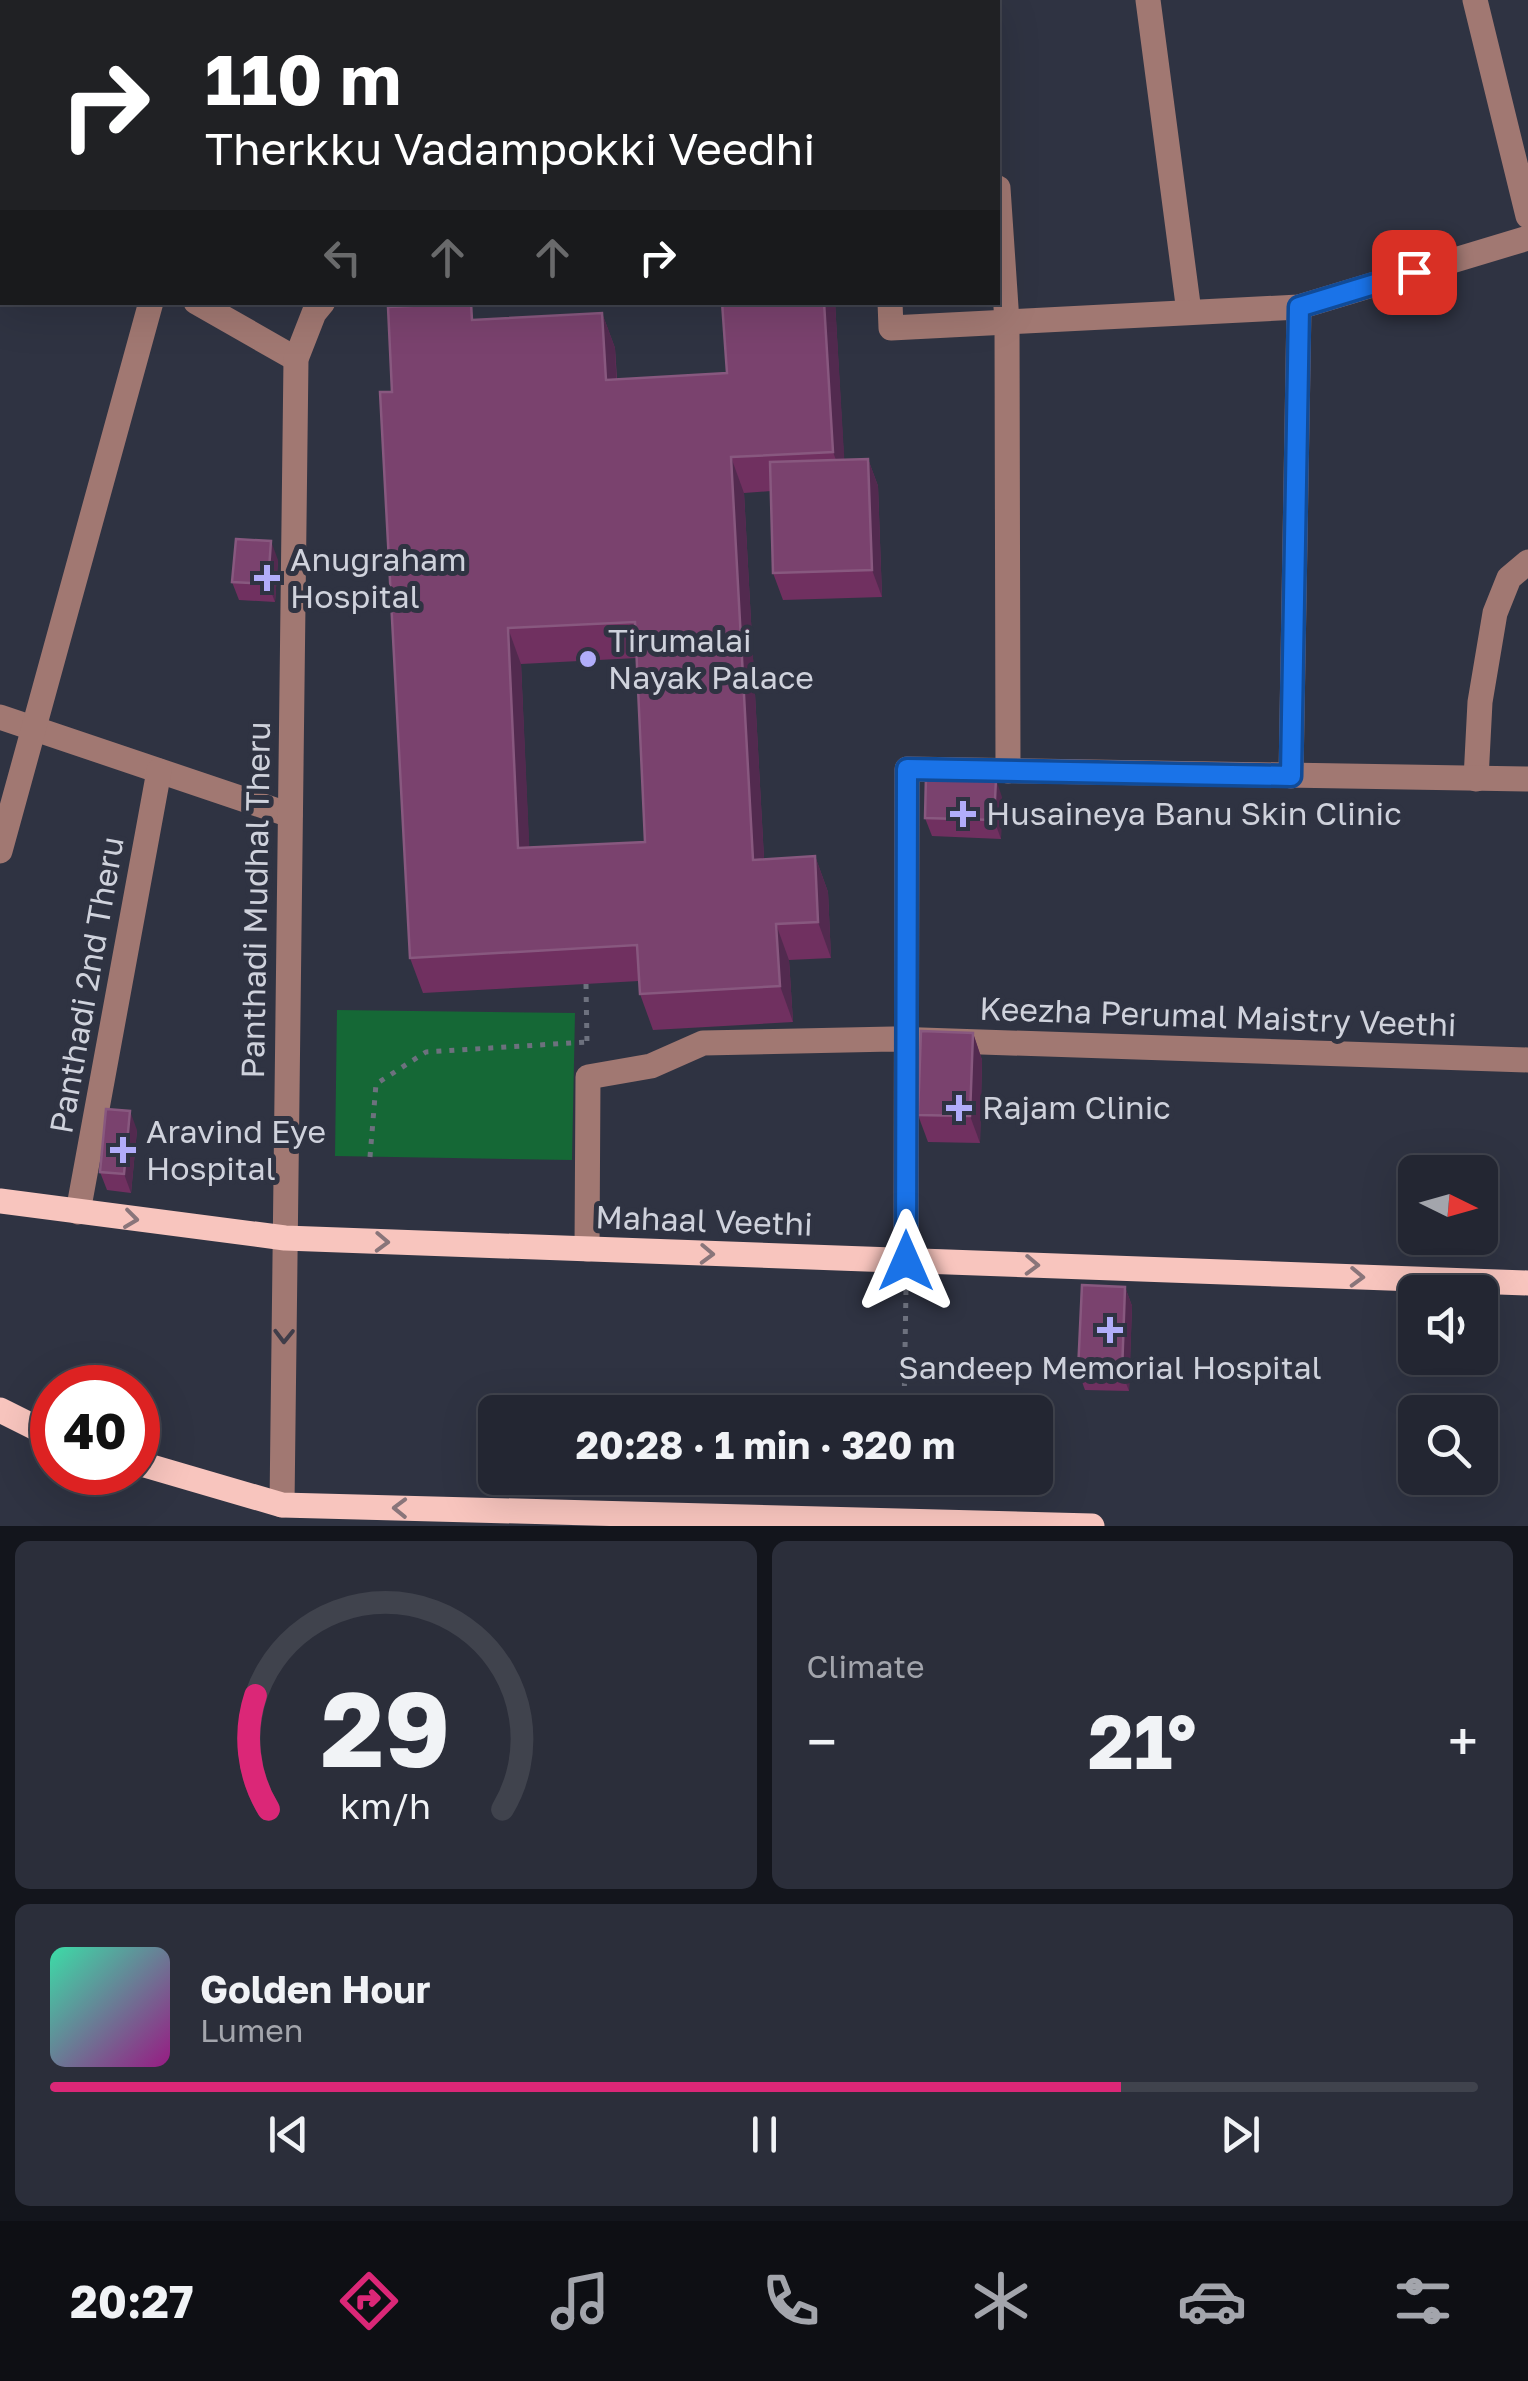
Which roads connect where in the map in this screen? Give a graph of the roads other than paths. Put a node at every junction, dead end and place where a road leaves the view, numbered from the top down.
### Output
1 (1148, 0) edge
2 (1476, 0) edge
3 (1528, 216) edge
4 (1000, 218) edge
5 (1528, 238) edge
6 (150, 305) edge
7 (201, 305) edge
8 (321, 305) edge
9 (890, 305) edge
10 (1299, 307) junction
11 (1189, 312) junction
12 (1007, 322) junction
13 (296, 359) junction
14 (1528, 562) edge
15 (0, 718) edge
16 (34, 729) junction
17 (160, 771) junction
18 (1008, 771) junction
19 (1291, 776) junction
20 (1476, 778) junction
21 (1528, 779) edge
22 (290, 814) junction
23 (0, 852) edge
24 (906, 1040) junction
25 (1528, 1060) edge
26 (0, 1202) edge
27 (78, 1212) junction
28 (285, 1238) junction
29 (588, 1249) junction
30 (906, 1261) junction
31 (1528, 1284) edge
32 (0, 1410) edge
33 (30, 1425) edge
34 (160, 1471) edge
35 (282, 1516) edge
36 (1092, 1526) edge

1 - 11 street
2 - 3 street
4 - 12 street
5 - 10 street
6 - 16 street
7 - 13 street
8 - 13 street, Panthadi Mudhal Theru
9 - 12 street
10 - 11 street
10 - 19 street
11 - 12 street
12 - 18 street
13 - 22 street, Panthadi Mudhal Theru
14 - 20 street
15 - 16 street
16 - 17 street
16 - 23 street
17 - 22 street
17 - 27 street, Panthadi 2nd Theru
18 - 19 street
18 - 24 street
19 - 20 street
20 - 21 street
22 - 28 street, Panthadi Mudhal Theru
24 - 25 street, Keezha Perumal Maistry Veethi
24 - 29 street, Keezha Perumal Maistry Veethi
24 - 30 street
26 - 27 main road, Mahaal Veethi
27 -> 28 main road, Mahaal Veethi
28 -> 29 main road, Mahaal Veethi
28 -> 35 street, Panthadi Mudhal Theru
29 -> 30 main road, Mahaal Veethi
30 -> 31 main road, Mahaal Veethi
32 - 33 main road
34 - 35 main road
36 -> 35 main road

